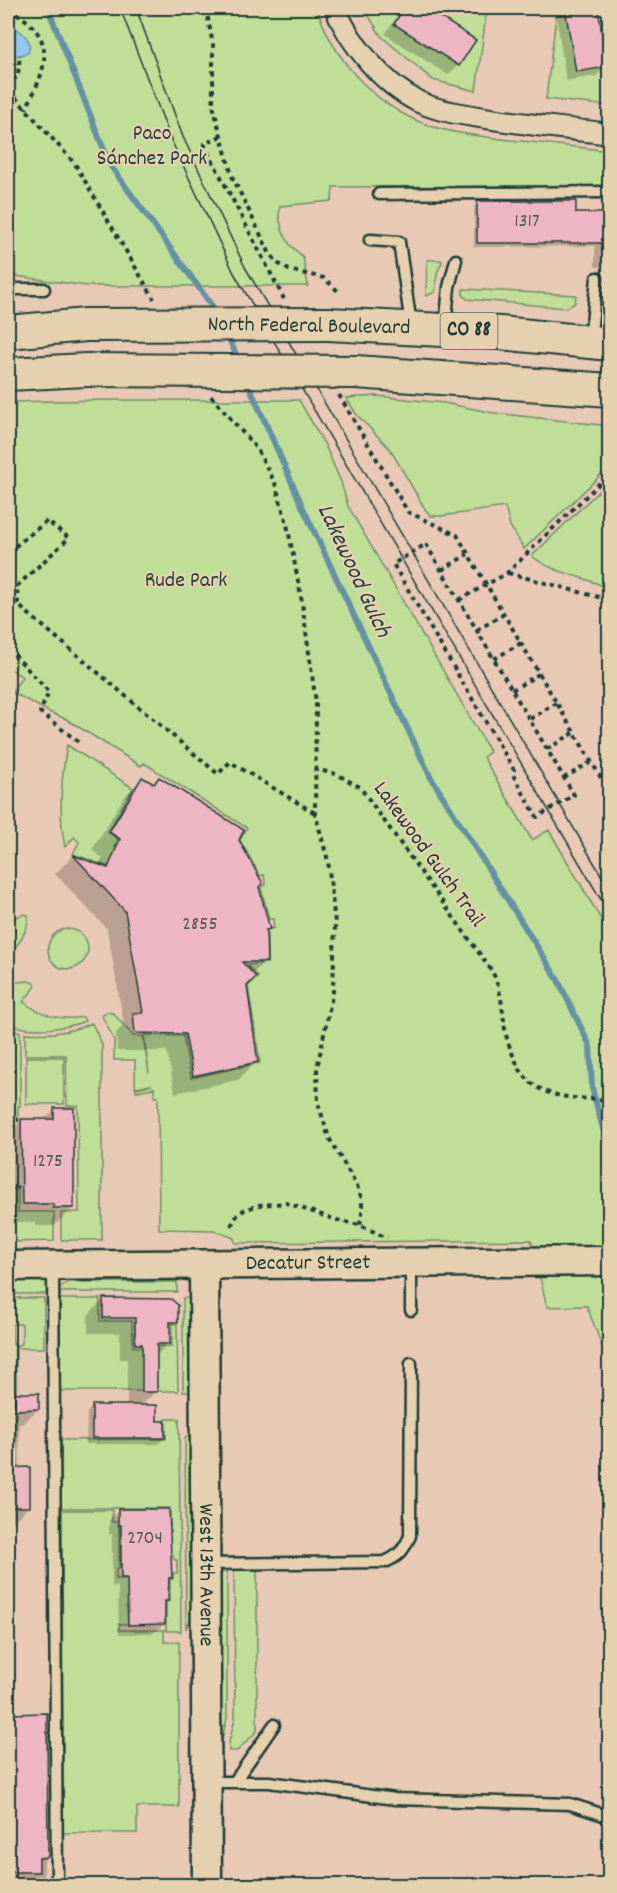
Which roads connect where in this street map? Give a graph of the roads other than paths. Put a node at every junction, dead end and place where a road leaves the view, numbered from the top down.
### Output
1 (335, 8) edge
2 (609, 134) edge
3 (609, 192) edge
4 (379, 194) dead end
5 (370, 240) dead end
6 (456, 260) dead end
7 (597, 278) dead end
8 (8, 289) edge
9 (44, 289) dead end
10 (412, 328) junction
11 (445, 330) junction
12 (8, 332) edge
13 (600, 343) edge
14 (8, 374) edge
15 (609, 390) edge
16 (609, 1262) edge
17 (411, 1263) junction
18 (8, 1266) edge
19 (53, 1266) junction
20 (204, 1266) junction
21 (411, 1310) dead end
22 (411, 1363) dead end
23 (206, 1564) junction
24 (273, 1725) dead end
25 (221, 1781) junction
26 (609, 1817) edge
27 (57, 1886) edge
28 (207, 1886) edge

1 - 2 street
3 - 4 lane
5 - 10 lane
6 - 11 lane
7 - 13 lane
8 - 9 lane
10 - 11 main road, North Federal Boulevard / CO 88
10 - 12 main road, North Federal Boulevard / CO 88, bridge
11 - 13 main road, North Federal Boulevard / CO 88
14 - 15 main road, North Federal Boulevard / CO 88, bridge
16 - 17 street, Decatur Street
17 - 20 street, Decatur Street
17 - 21 lane
18 - 19 street, Decatur Street
19 - 20 street, Decatur Street
19 - 27 lane
20 - 23 street, West 13th Avenue
22 - 23 lane
23 - 25 street, West 13th Avenue
24 - 25 lane
25 - 26 lane
25 - 28 street, West 13th Avenue

